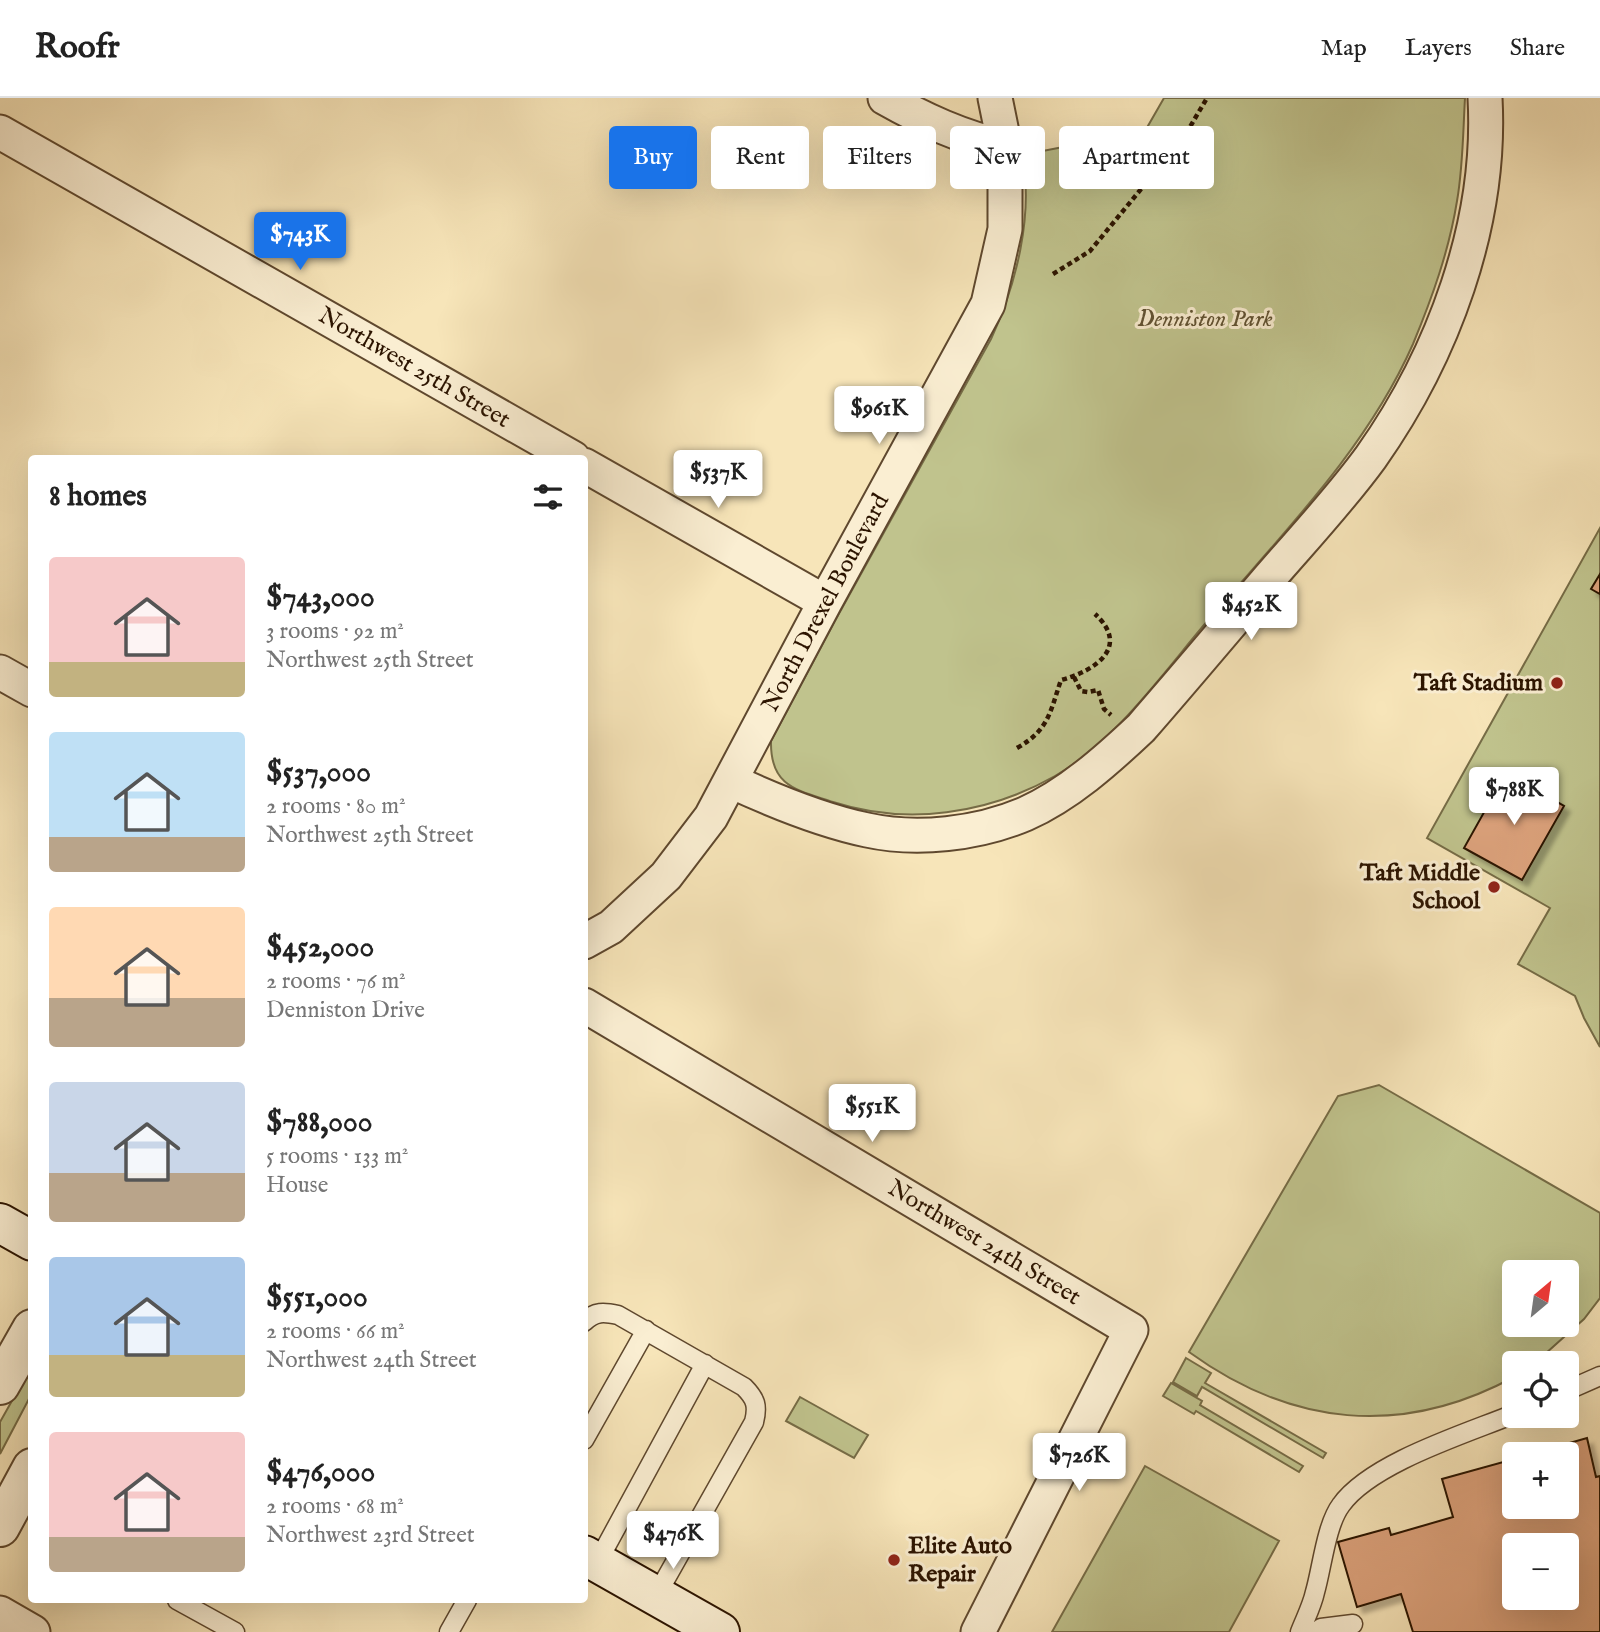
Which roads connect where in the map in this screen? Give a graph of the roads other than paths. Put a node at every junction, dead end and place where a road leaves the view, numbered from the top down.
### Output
1 (885, 98) edge
2 (995, 98) edge
3 (1485, 98) edge
4 (1001, 126) edge
5 (950, 130) edge
6 (0, 132) edge
7 (1005, 189) edge
8 (568, 455) edge
9 (588, 467) edge
10 (825, 602) junction
11 (0, 672) edge
12 (28, 688) edge
13 (731, 781) junction
14 (588, 941) edge
15 (588, 1007) edge
16 (0, 1223) edge
17 (28, 1239) edge
18 (588, 1318) edge
19 (646, 1330) junction
20 (28, 1336) edge
21 (705, 1364) junction
22 (1600, 1376) edge
23 (0, 1385) edge
24 (1579, 1385) edge
25 (1502, 1418) edge
26 (588, 1433) edge
27 (28, 1477) edge
28 (10, 1516) edge
29 (591, 1559) edge
30 (656, 1596) junction
31 (182, 1603) edge
32 (465, 1603) edge
33 (0, 1613) edge
34 (1353, 1624) dead end
35 (33, 1632) edge
36 (235, 1632) edge
37 (449, 1632) edge
38 (720, 1632) edge
39 (978, 1632) edge
40 (1300, 1632) edge
41 (1316, 1632) edge

1 - 5 street
2 - 4 street, North Drexel Boulevard
3 - 13 street
6 - 8 street, Northwest 25th Street
7 - 10 street, North Drexel Boulevard
9 - 10 street
10 - 13 street, North Drexel Boulevard
11 - 12 street
13 - 14 street, North Drexel Boulevard
15 - 39 street, Northwest 24th Street
16 - 17 main road
18 - 19 lane
19 - 21 lane
19 - 26 lane
20 - 23 main road
21 - 29 lane
21 - 30 lane
22 - 24 lane
25 - 40 lane
27 - 28 main road
29 - 30 main road
30 - 38 main road
31 - 36 lane
32 - 37 lane
33 - 35 street
34 - 41 lane

